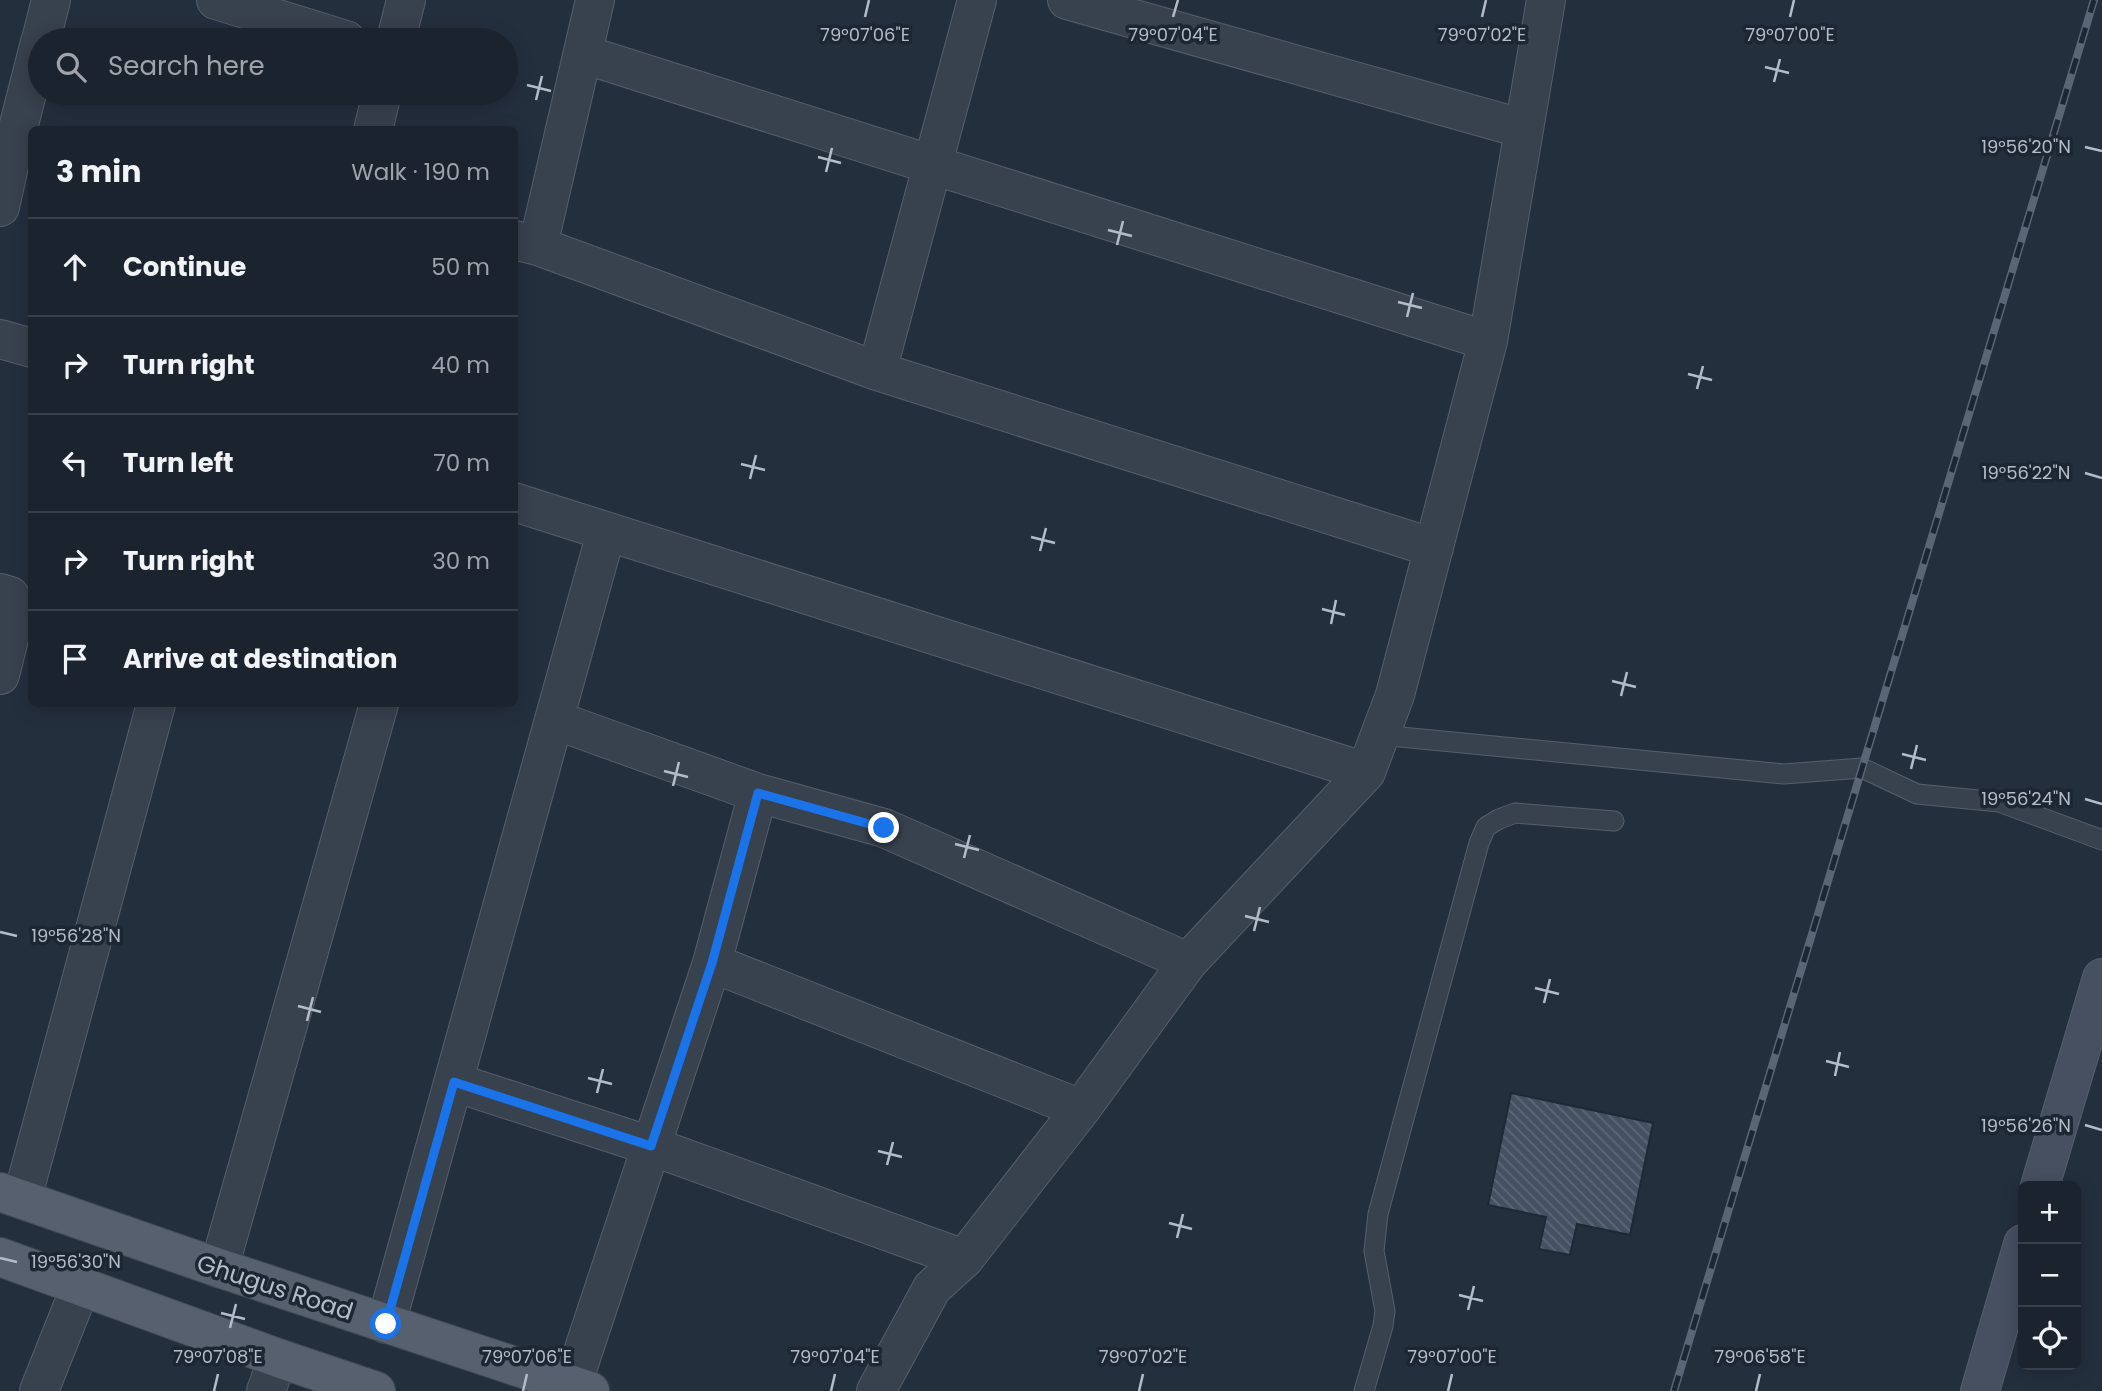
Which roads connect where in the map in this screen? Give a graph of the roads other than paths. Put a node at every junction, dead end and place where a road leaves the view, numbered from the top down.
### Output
1 (51, 0) edge
2 (216, 0) edge
3 (406, 0) edge
4 (595, 0) edge
5 (977, 0) edge
6 (1067, 0) edge
7 (1546, 0) edge
8 (44, 28) edge
9 (307, 28) edge
10 (399, 28) edge
11 (583, 54) junction
12 (30, 105) edge
13 (379, 105) edge
14 (374, 126) edge
15 (1524, 129) junction
16 (22, 154) edge
17 (933, 164) junction
18 (0, 207) edge
19 (526, 243) edge
20 (0, 339) edge
21 (1488, 341) junction
22 (28, 347) edge
23 (877, 371) junction
24 (518, 503) edge
25 (606, 533) junction
26 (1434, 548) junction
27 (0, 593) edge
28 (0, 675) edge
29 (155, 707) edge
30 (378, 707) edge
31 (555, 720) junction
32 (1380, 734) junction
33 (1367, 772) junction
34 (758, 793) junction
35 (1614, 821) dead end
36 (2102, 840) edge
37 (1188, 962) junction
38 (712, 963) junction
39 (2102, 978) edge
40 (454, 1082) junction
41 (1081, 1109) junction
42 (651, 1146) junction
43 (2041, 1181) edge
44 (11, 1196) edge
45 (0, 1258) edge
46 (964, 1259) junction
47 (2018, 1261) edge
48 (219, 1268) junction
49 (80, 1288) junction
50 (386, 1324) junction
51 (272, 1375) edge
52 (581, 1388) edge
53 (39, 1391) edge
54 (376, 1391) edge
55 (876, 1391) edge
56 (1364, 1391) edge
57 (1980, 1391) edge

1 - 8 street
2 - 9 street
3 - 10 street
4 - 11 street
5 - 17 street
6 - 15 street
7 - 15 street
11 - 17 street
11 - 19 street
12 - 16 street
13 - 14 street
15 - 21 street
16 - 18 street
17 - 21 street
17 - 23 street
19 - 23 street
20 - 22 street
21 - 26 street
23 - 26 street
24 - 25 street
25 - 31 street
25 - 33 street
26 - 32 street
27 - 28 street
29 - 44 street
30 - 48 street
31 - 34 street
31 - 40 street
32 - 33 street
32 - 36 lane
33 - 37 street
34 - 37 street
34 - 38 street
35 - 56 lane
37 - 41 street
38 - 41 street
38 - 42 street
39 - 43 street
40 - 42 street
40 - 50 street
41 - 46 street
42 - 46 street
42 - 52 street
44 - 48 main road, Ghugus Road
45 - 49 main road
46 - 55 street
47 - 57 street
48 - 50 main road, Ghugus Road
49 - 51 main road
49 - 53 street
50 - 52 main road, Ghugus Road
51 - 54 main road

